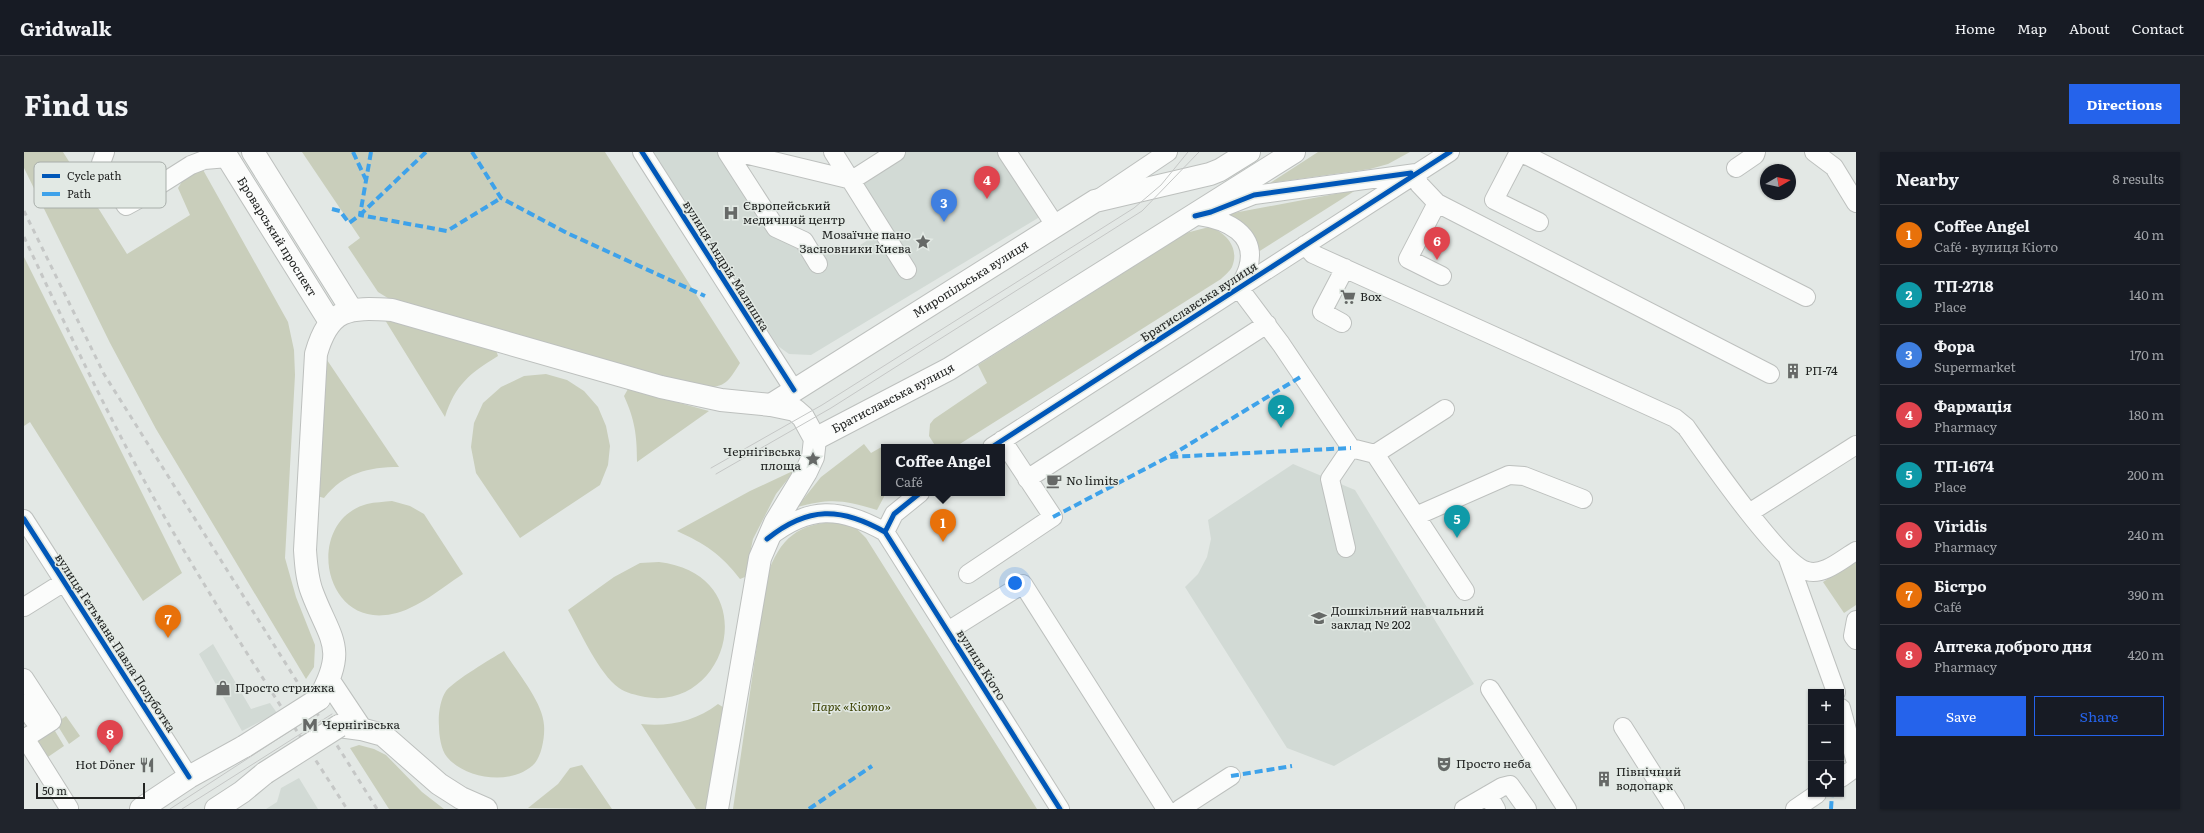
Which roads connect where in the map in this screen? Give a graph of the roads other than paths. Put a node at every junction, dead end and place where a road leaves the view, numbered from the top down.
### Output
1 (105, 152) edge
2 (253, 152) edge
3 (642, 152) edge
4 (726, 152) edge
5 (736, 152) edge
6 (833, 152) edge
7 (896, 152) edge
8 (1007, 152) edge
9 (1168, 152) edge
10 (1249, 152) edge
11 (1294, 152) edge
12 (1450, 152) edge
13 (1520, 152) edge
14 (1756, 152) edge
15 (1814, 152) edge
16 (226, 155) edge
17 (101, 162) edge
18 (1736, 168) dead end
19 (1416, 173) junction
20 (1210, 174) junction
21 (166, 180) edge
22 (852, 180) junction
23 (1095, 201) junction
24 (1437, 203) junction
25 (1856, 203) edge
26 (1208, 213) junction
27 (1539, 222) dead end
28 (1055, 226) junction
29 (1305, 245) junction
30 (818, 264) dead end
31 (1345, 268) junction
32 (907, 270) dead end
33 (1442, 276) dead end
34 (1239, 288) junction
35 (1806, 297) dead end
36 (351, 309) junction
37 (330, 322) junction
38 (1342, 323) dead end
39 (1267, 324) junction
40 (1770, 374) dead end
41 (794, 390) junction
42 (771, 405) junction
43 (1445, 410) dead end
44 (815, 439) junction
45 (997, 444) edge
46 (1856, 444) edge
47 (1351, 448) junction
48 (1005, 453) edge
49 (1375, 454) junction
50 (1027, 478) junction
51 (916, 496) edge
52 (1582, 499) dead end
53 (1749, 513) junction
54 (1416, 516) junction
55 (25, 523) edge
56 (886, 532) junction
57 (768, 539) junction
58 (1346, 548) dead end
59 (1856, 551) edge
60 (1788, 559) junction
61 (968, 574) dead end
62 (67, 586) junction
63 (1465, 591) dead end
64 (24, 607) edge
65 (1856, 620) edge
66 (948, 632) junction
67 (1856, 640) edge
68 (24, 678) edge
69 (1490, 689) dead end
70 (1835, 689) edge
71 (324, 690) junction
72 (1844, 719) edge
73 (1623, 727) dead end
74 (361, 729) junction
75 (25, 739) edge
76 (1856, 763) edge
77 (1856, 766) edge
78 (1231, 776) dead end
79 (1844, 776) edge
80 (189, 777) junction
81 (1813, 797) edge
82 (1492, 802) edge
83 (69, 808) dead end
84 (141, 809) edge
85 (216, 809) edge
86 (486, 809) edge
87 (717, 809) edge
88 (1060, 809) edge
89 (1166, 809) edge
90 (1180, 809) edge
91 (1464, 809) edge
92 (1527, 809) edge
93 (1567, 809) edge
94 (1675, 809) edge
95 (1795, 809) edge

1 - 17 street
2 - 36 main road, Броварський проспект
3 - 41 street, вулиця Андрія Малишка
4 - 30 street
5 - 22 street
6 - 22 street
7 - 22 street
8 - 28 street
9 - 23 street, Миропільська вулиця
10 - 20 main road
11 - 26 main road, Братиславська вулиця
12 - 19 street, Братиславська вулиця
13 - 27 street
13 - 35 street
14 - 18 street
15 - 25 street
16 - 21 street
16 - 37 main road, Броварський проспект
19 - 24 street
19 - 26 street, Братиславська вулиця
19 - 29 street, Братиславська вулиця
20 - 23 main road
20 - 26 main road
22 - 32 street
23 - 28 main road, Миропільська вулиця
24 - 33 street
24 - 40 street
26 - 34 street
26 - 44 main road, Братиславська вулиця
28 - 41 main road, Миропільська вулиця
29 - 31 street
29 - 34 street, Братиславська вулиця
31 - 38 street
31 - 53 street
34 - 39 street
34 - 45 street, Братиславська вулиця
36 - 37 main road
36 - 42 main road
37 - 71 main road
39 - 47 street
39 - 50 street
41 - 42 main road, Миропільська вулиця
42 - 44 main road
43 - 49 street
44 - 57 main road
46 - 53 street
47 - 49 street
47 - 58 street
48 - 50 street
49 - 54 street
50 - 61 street
51 - 56 street
52 - 54 street
53 - 60 street
54 - 63 street
55 - 62 street, вулиця Гетьмана Павла Полуботка
56 - 57 street
56 - 66 street, вулиця Кіото
57 - 87 main road
59 - 60 street
60 - 70 street
62 - 64 street
62 - 80 street, вулиця Гетьмана Павла Полуботка
65 - 67 street
66 - 88 street, вулиця Кіото
66 - 89 street
68 - 75 street
69 - 93 street
71 - 74 main road
71 - 80 main road, bridge
72 - 76 street
73 - 94 street
74 - 85 main road, bridge
74 - 86 main road
75 - 83 street
77 - 79 street
78 - 90 street
80 - 84 main road
81 - 95 street
82 - 91 street
82 - 92 street

